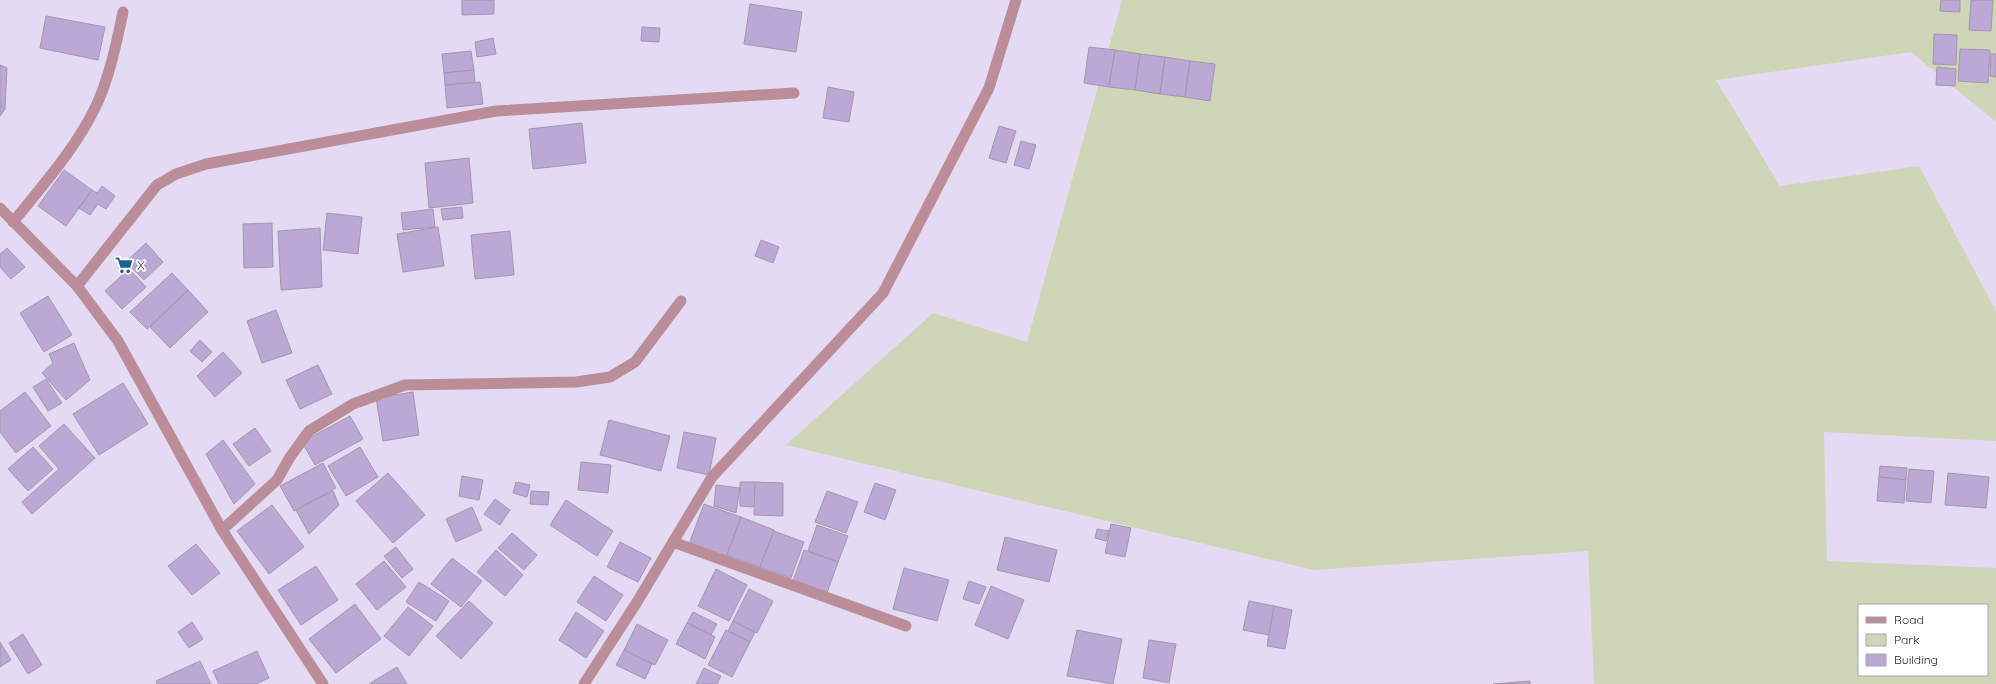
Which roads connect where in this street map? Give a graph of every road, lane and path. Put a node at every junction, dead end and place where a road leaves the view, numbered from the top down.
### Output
1 (1016, 0) edge
2 (123, 12) dead end
3 (794, 93) dead end
4 (0, 208) edge
5 (14, 222) junction
6 (77, 286) junction
7 (681, 300) dead end
8 (222, 530) junction
9 (673, 542) junction
10 (906, 626) dead end
11 (323, 684) edge
12 (584, 684) edge

1 - 9 street
2 - 5 street
3 - 6 street
4 - 5 street
5 - 6 street
6 - 8 street
7 - 8 street
8 - 11 street
9 - 10 street
9 - 12 street

